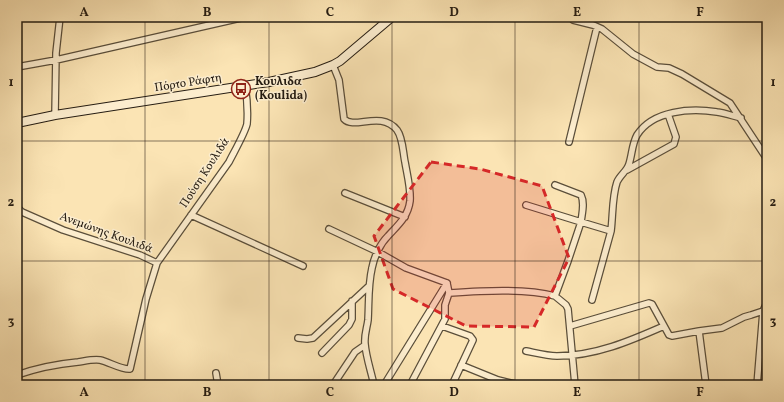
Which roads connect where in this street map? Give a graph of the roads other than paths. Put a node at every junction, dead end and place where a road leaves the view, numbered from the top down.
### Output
1 (60, 17) edge
2 (246, 17) edge
3 (392, 17) edge
4 (571, 17) edge
5 (597, 27) junction
6 (56, 60) junction
7 (333, 65) junction
8 (17, 67) edge
9 (245, 86) junction
10 (668, 114) junction
11 (55, 116) junction
12 (741, 118) junction
13 (17, 123) edge
14 (569, 142) dead end
15 (767, 159) edge
16 (625, 171) junction
17 (555, 185) dead end
18 (345, 193) dead end
19 (526, 205) dead end
20 (17, 207) edge
21 (191, 215) junction
22 (405, 217) junction
23 (581, 222) junction
24 (329, 229) dead end
25 (611, 230) junction
26 (378, 252) junction
27 (157, 263) junction
28 (303, 266) dead end
29 (447, 283) junction
30 (369, 286) junction
31 (449, 293) junction
32 (555, 296) junction
33 (592, 300) dead end
34 (352, 301) junction
35 (767, 302) edge
36 (762, 311) junction
37 (442, 326) junction
38 (570, 326) junction
39 (664, 326) junction
40 (699, 331) junction
41 (298, 338) dead end
42 (365, 345) junction
43 (526, 351) dead end
44 (322, 353) dead end
45 (572, 354) junction
46 (461, 365) junction
47 (216, 373) dead end
48 (17, 375) edge
49 (218, 385) edge
50 (333, 385) edge
51 (374, 385) edge
52 (384, 385) edge
53 (410, 385) edge
54 (452, 385) edge
55 (519, 385) edge
56 (575, 385) edge
57 (706, 385) edge
58 (757, 385) edge

1 - 6 street
2 - 6 street
3 - 7 main road, Πόρτο Ράφτη
4 - 5 street
5 - 12 street
5 - 14 street
6 - 8 street
6 - 11 street
7 - 9 main road, Πόρτο Ράφτη
7 - 22 street
9 - 11 main road, Πόρτο Ράφτη
9 - 21 street, Πούση Κουλιδά
10 - 12 street
10 - 16 street
10 - 16 street
11 - 13 main road, Πόρτο Ράφτη
12 - 15 street
16 - 25 street
17 - 23 street
18 - 22 street
19 - 23 street
20 - 27 street, Ανεμώνης Κουλιδά
21 - 27 street, Πούση Κουλιδά
21 - 28 street
22 - 26 street
23 - 25 street
23 - 32 street
24 - 26 street
25 - 33 street
26 - 29 street
26 - 30 street
27 - 48 street, Ανεμώνης Κουλιδά
29 - 31 street
29 - 52 street
30 - 34 street
30 - 42 street
31 - 32 street
31 - 37 street
32 - 38 street
34 - 41 street
34 - 44 street
35 - 36 street
36 - 40 street
36 - 58 street
37 - 46 street
37 - 53 street
38 - 39 street
38 - 45 street
39 - 40 street
39 - 45 street
40 - 57 street
42 - 50 street
42 - 51 street
43 - 45 street
45 - 56 street
46 - 54 street
46 - 55 street
47 - 49 street

